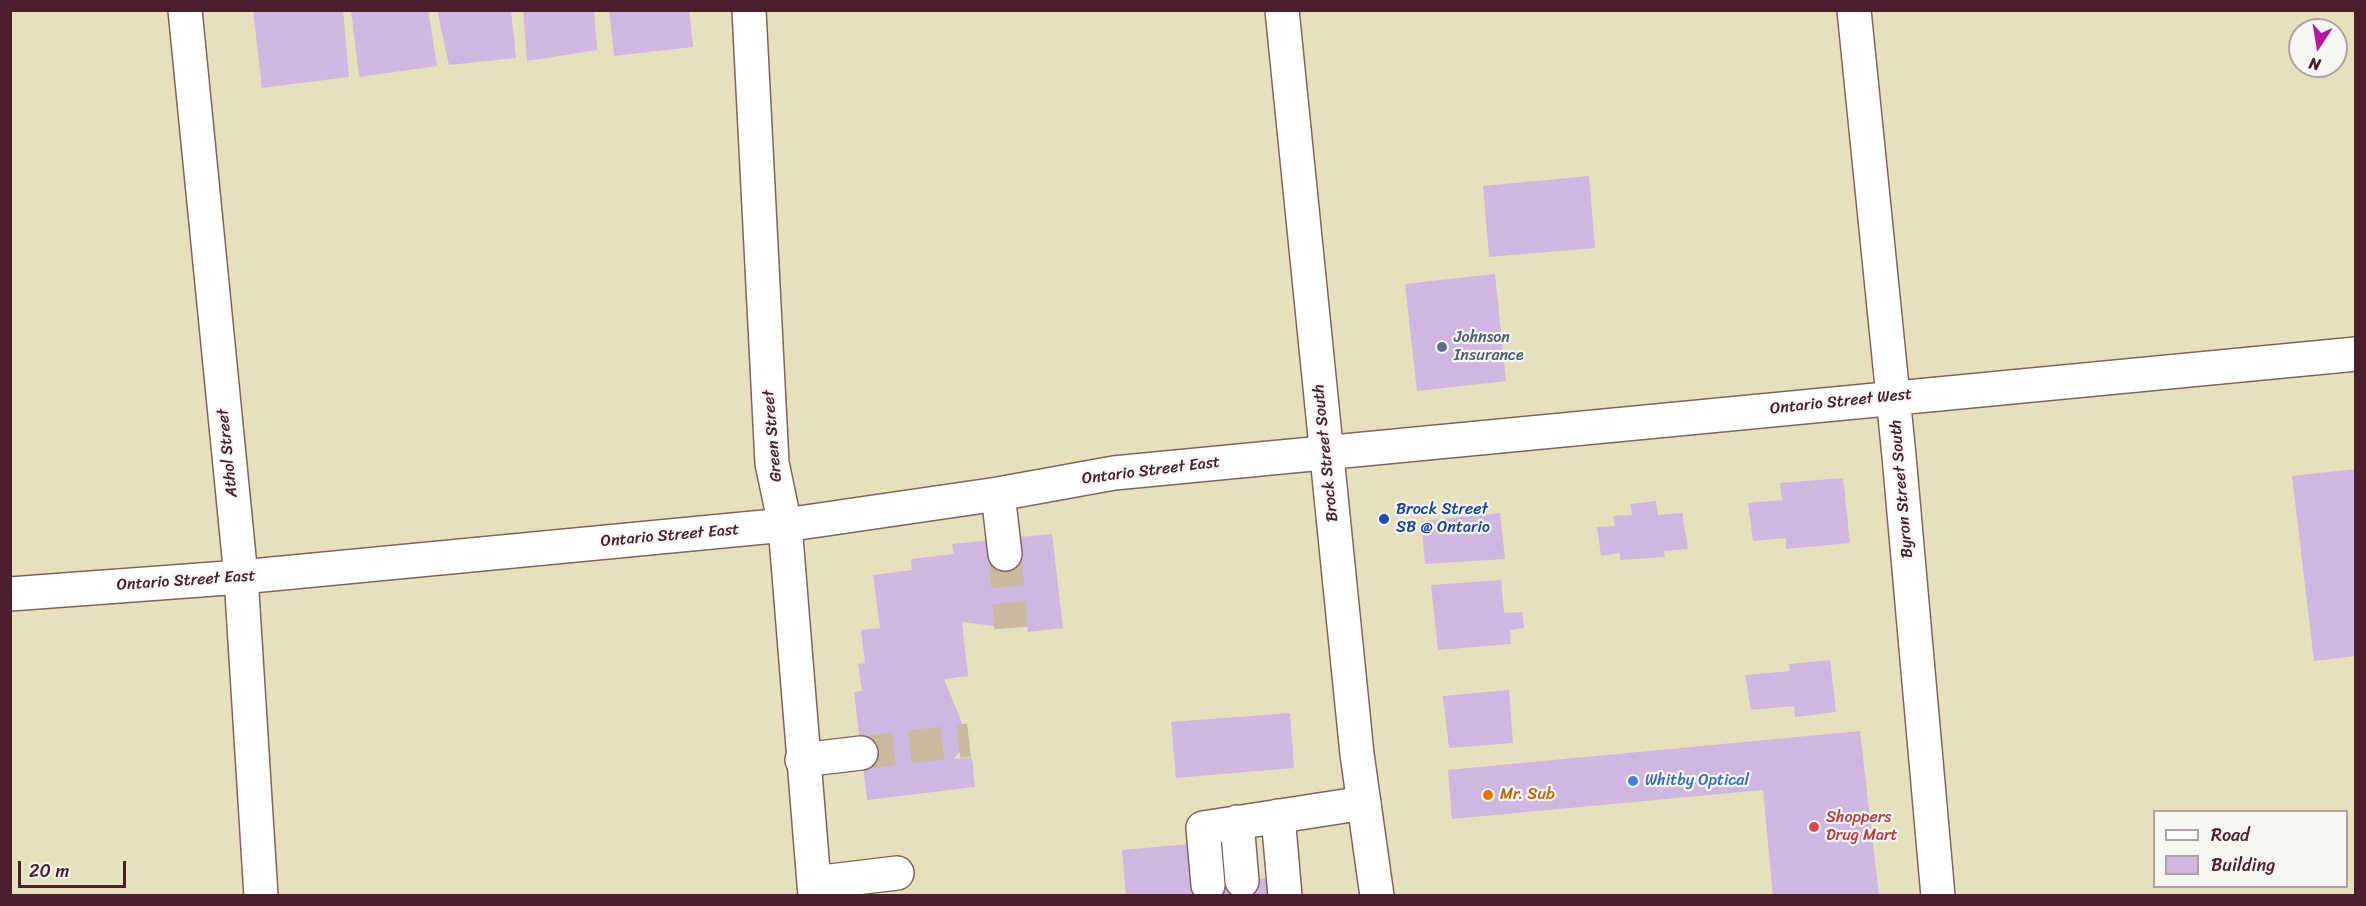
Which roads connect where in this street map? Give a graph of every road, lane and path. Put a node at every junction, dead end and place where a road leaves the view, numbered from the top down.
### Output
1 (185, 10) edge
2 (749, 10) edge
3 (1282, 10) edge
4 (1854, 10) edge
5 (2355, 354) edge
6 (1893, 397) junction
7 (1326, 451) junction
8 (998, 494) junction
9 (785, 525) junction
10 (1005, 554) tunnel mouth
11 (241, 577) junction
12 (10, 594) edge
13 (861, 753) tunnel mouth
14 (802, 760) junction
15 (1364, 803) junction
16 (1278, 816) junction
17 (1237, 822) junction
18 (897, 873) dead end
19 (1242, 881) dead end
20 (1208, 885) dead end
21 (814, 889) edge
22 (261, 896) edge
23 (1285, 896) edge
24 (1377, 896) edge
25 (1938, 896) edge

1 - 11 street, Athol Street
2 - 9 street, Green Street
3 - 7 street, Brock Street South
4 - 6 street, Byron Street South
5 - 6 street, Ontario Street West
6 - 7 street, Ontario Street West
6 - 25 street, Byron Street South
7 - 8 street, Ontario Street East
7 - 15 street, Brock Street South
8 - 9 street, Ontario Street East
8 - 10 street
9 - 11 street, Ontario Street East
9 - 14 street, Green Street
11 - 12 street, Ontario Street East
11 - 22 street, Athol Street
13 - 14 street
14 - 21 street, Green Street
15 - 16 street
15 - 24 street, Brock Street South
16 - 17 street
16 - 23 street
17 - 19 street
17 - 20 street
18 - 21 street

